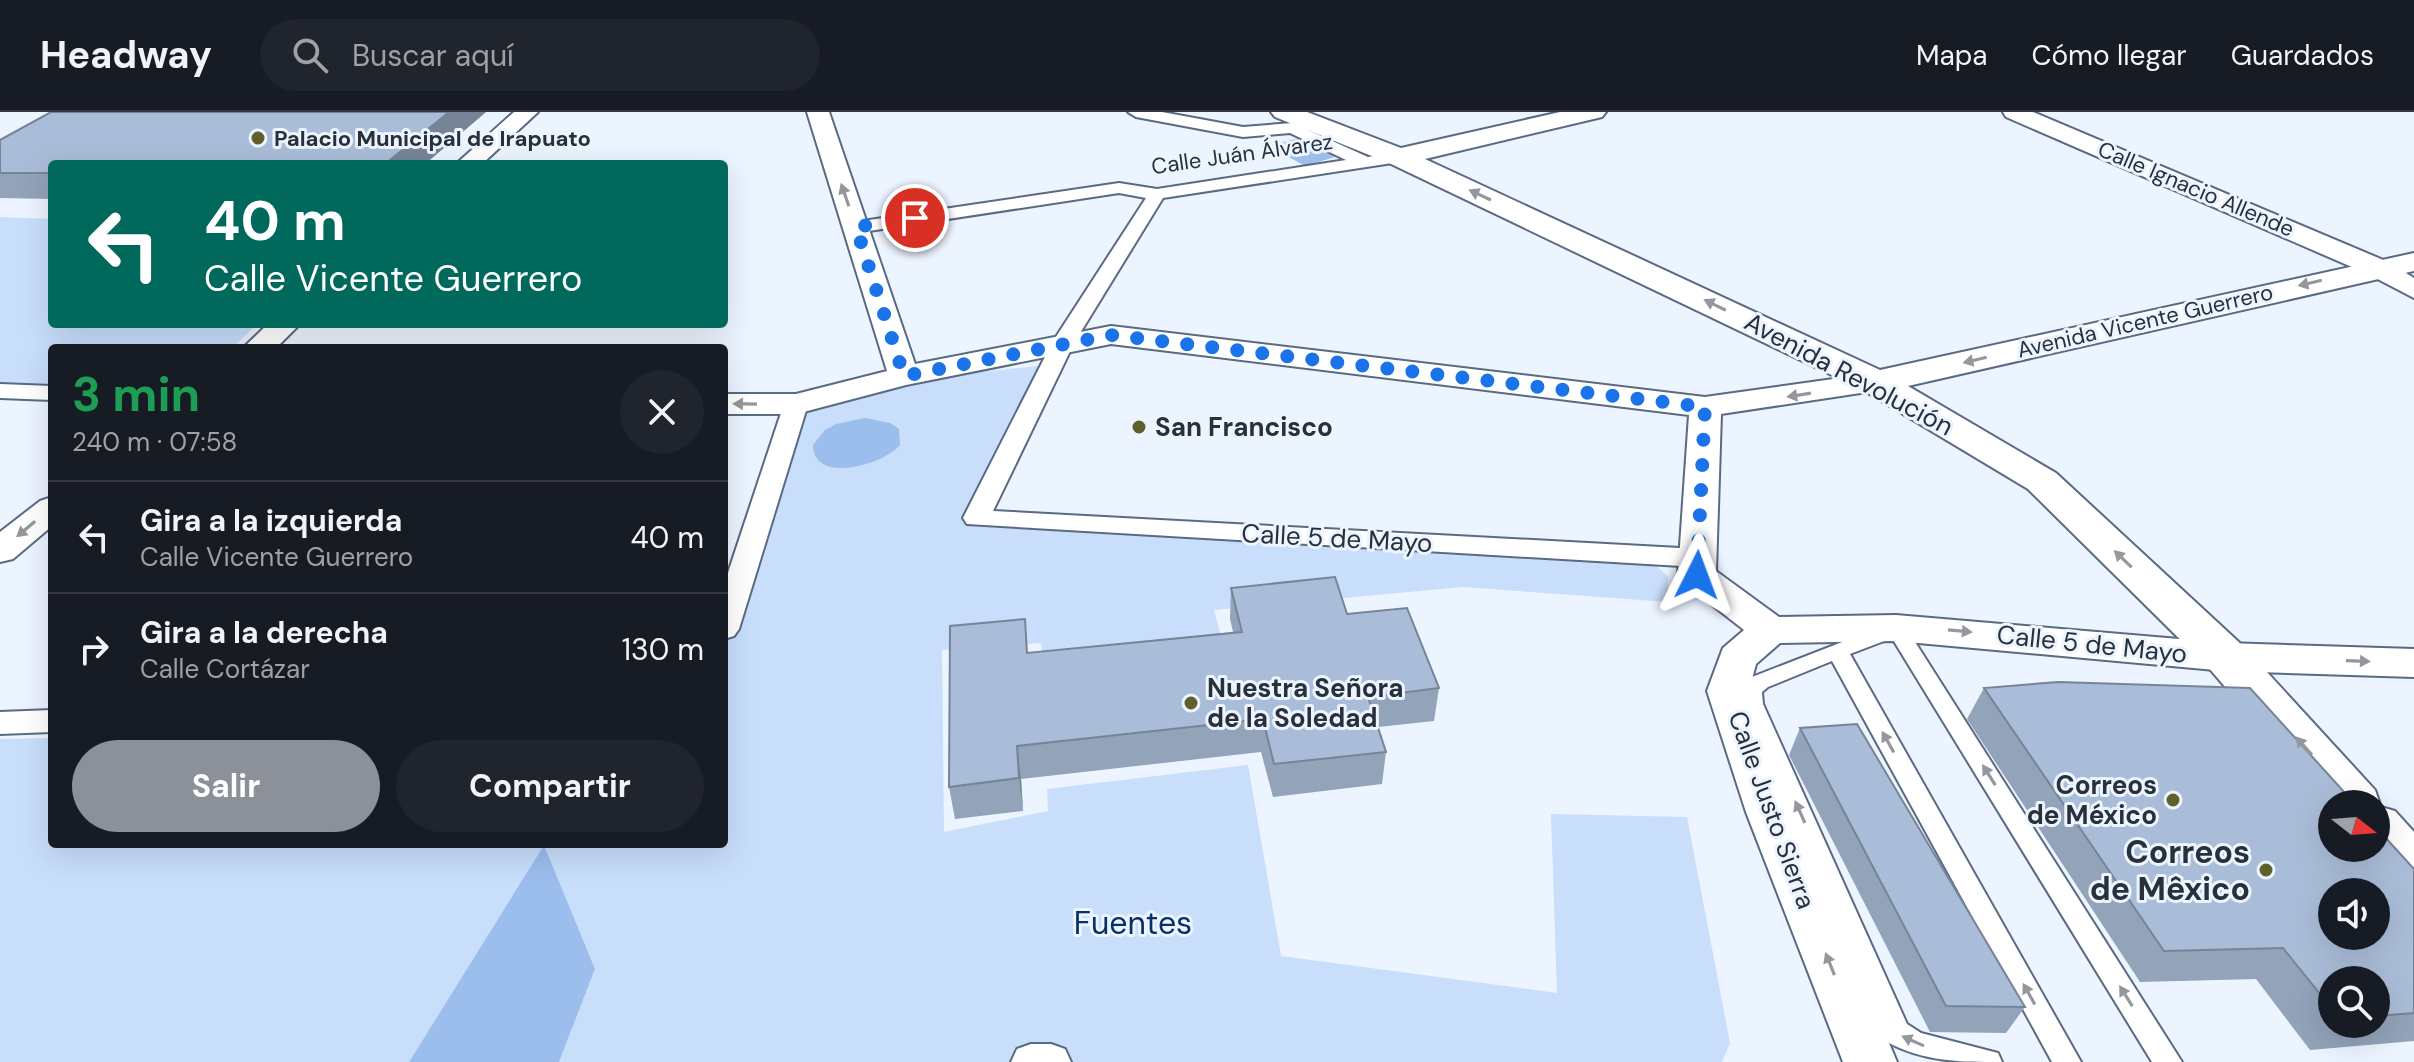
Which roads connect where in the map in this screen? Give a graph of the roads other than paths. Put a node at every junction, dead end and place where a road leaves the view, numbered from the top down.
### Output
1 (527, 112) edge
2 (818, 112) edge
3 (1136, 112) edge
4 (1284, 112) edge
5 (1593, 112) edge
6 (2014, 112) edge
7 (1381, 159) junction
8 (473, 160) edge
9 (1157, 194) junction
10 (856, 227) junction
11 (2414, 262) edge
12 (2378, 268) junction
13 (2414, 290) edge
14 (280, 328) edge
15 (1063, 343) junction
16 (262, 344) edge
17 (904, 376) junction
18 (1876, 382) junction
19 (0, 391) edge
20 (48, 393) edge
21 (728, 404) edge
22 (796, 404) junction
23 (1705, 407) junction
24 (48, 511) edge
25 (0, 551) edge
26 (1698, 558) junction
27 (728, 616) edge
28 (1896, 628) junction
29 (1770, 630) junction
30 (1837, 651) junction
31 (2226, 657) junction
32 (2414, 663) edge
33 (48, 721) edge
34 (0, 723) edge
35 (2344, 790) edge
36 (2390, 842) edge
37 (2414, 869) edge
38 (1031, 1062) edge
39 (1051, 1062) edge
40 (1870, 1062) edge
41 (1988, 1062) edge
42 (2067, 1062) edge
43 (2168, 1062) edge

1 - 8 street
10 -> 2 street
3 - 7 street
4 - 7 street, Avenida Revolución
5 - 7 street
6 - 12 street, Calle Ignacio Allende
7 - 9 street, Calle Juán Álvarez
18 -> 7 street, Avenida Revolución
9 - 10 street, Calle Juán Álvarez
9 - 15 street
10 - 17 street
11 - 12 street, Avenida Vicente Guerrero
12 - 13 street, Calle Ignacio Allende
12 -> 18 street, Avenida Vicente Guerrero
14 - 16 street
15 - 17 street
15 - 23 street
15 - 26 street, Calle 5 de Mayo
17 - 22 street
18 -> 23 street
31 -> 18 street, Avenida Revolución
19 - 20 street
22 -> 21 street
22 - 27 street
23 - 26 street
24 -> 25 street
26 - 29 street
28 - 29 street, Calle 5 de Mayo
28 - 30 lane
28 -> 31 street, Calle 5 de Mayo
43 -> 28 lane
40 -> 29 street, Calle Justo Sierra
41 -> 30 lane
42 -> 30 lane
31 -> 32 street, Calle 5 de Mayo
35 -> 31 street, Avenida Revolución
33 - 34 street
36 - 37 street
38 - 39 street

